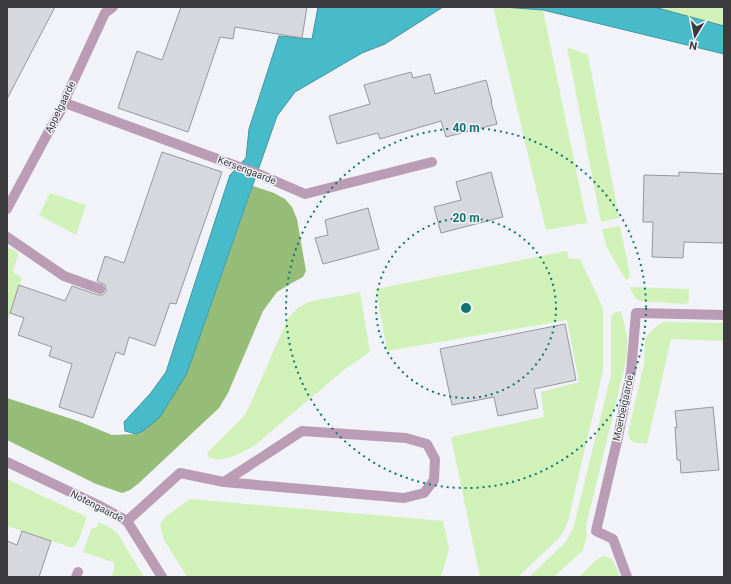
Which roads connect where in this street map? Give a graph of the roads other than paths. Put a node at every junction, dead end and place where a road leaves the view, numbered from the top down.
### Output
1 (113, 7) edge
2 (65, 103) junction
3 (432, 162) dead end
4 (7, 209) edge
5 (7, 237) edge
6 (100, 289) dead end
7 (724, 315) edge
8 (7, 462) edge
9 (224, 482) junction
10 (127, 521) junction
11 (162, 577) edge
12 (627, 577) edge

1 - 2 street, Appelgaarde
2 - 3 street, Kersengaarde
2 - 4 street, Appelgaarde
5 - 6 street
7 - 12 street, Moerbeigaarde
8 - 10 street, Notengaarde
9 - 9 street
9 - 10 street
10 - 11 street, Notengaarde

